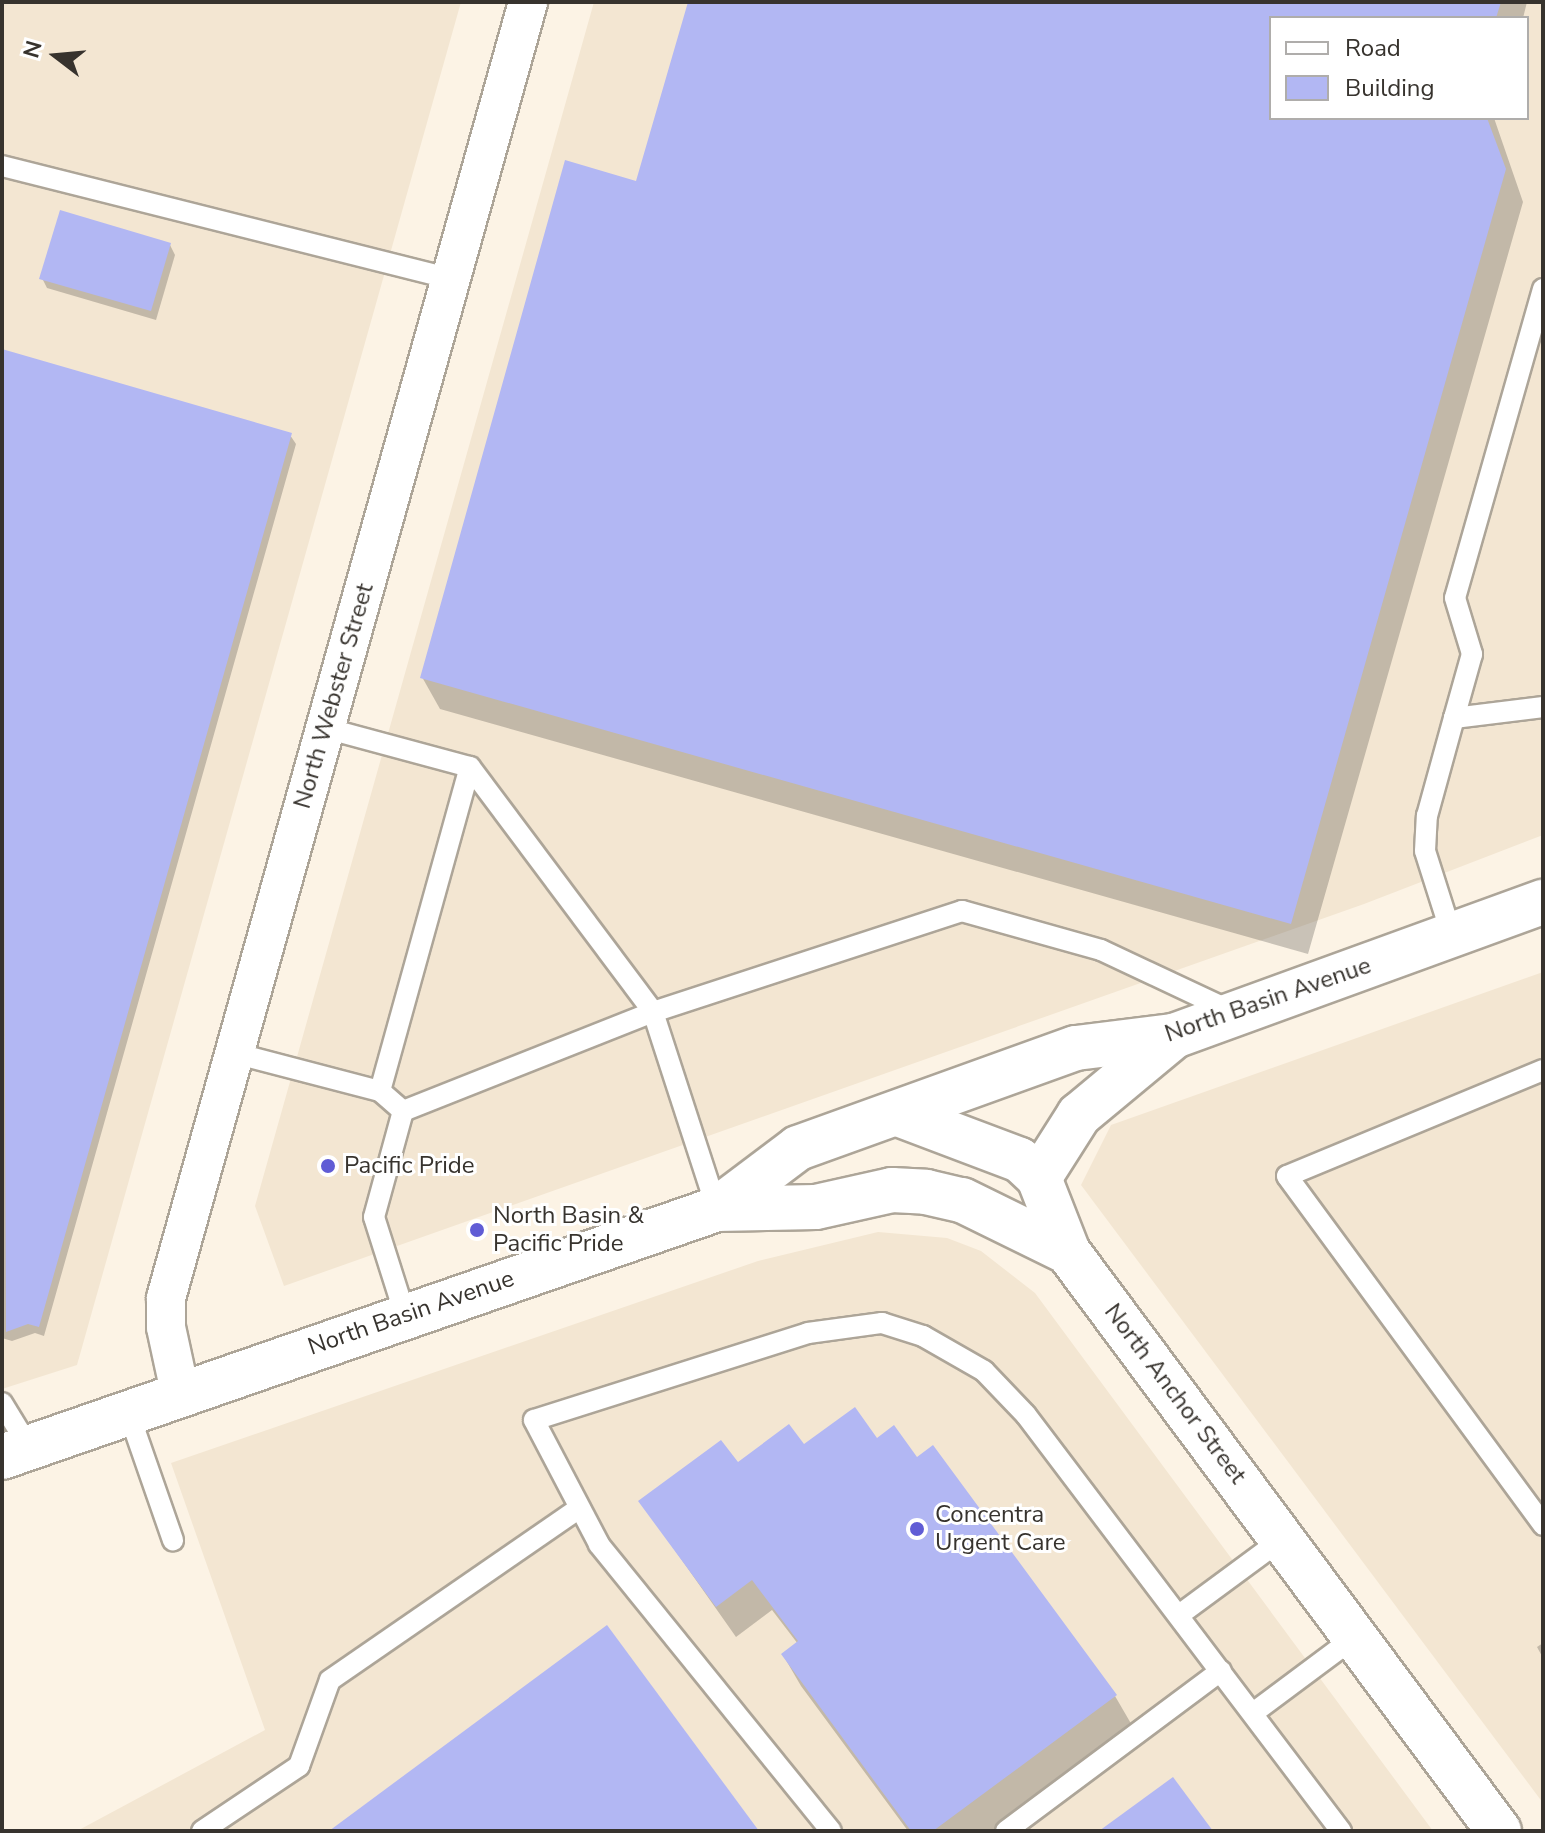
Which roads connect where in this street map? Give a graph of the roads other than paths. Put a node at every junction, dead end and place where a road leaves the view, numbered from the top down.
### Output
1 (528, 2) edge
2 (2, 166) edge
3 (451, 279) junction
4 (1543, 289) edge
5 (1543, 707) edge
6 (1454, 718) junction
7 (325, 728) junction
8 (470, 767) junction
9 (1541, 908) edge
10 (1452, 936) junction
11 (653, 1012) junction
12 (1236, 1014) junction
13 (1174, 1036) junction
14 (234, 1053) junction
15 (1543, 1070) edge
16 (380, 1091) junction
17 (403, 1111) junction
18 (898, 1114) junction
19 (1039, 1178) junction
20 (717, 1209) junction
21 (1068, 1252) junction
22 (405, 1315) junction
23 (180, 1392) junction
24 (2, 1403) edge
25 (128, 1411) junction
26 (16, 1452) edge
27 (578, 1509) junction
28 (1543, 1525) edge
29 (1282, 1539) junction
30 (173, 1540) dead end
31 (1179, 1615) junction
32 (1355, 1637) junction
33 (1221, 1671) junction
34 (1253, 1713) junction
35 (202, 1831) edge
36 (831, 1831) edge
37 (1006, 1831) edge
38 (1341, 1831) edge
39 (1499, 1831) edge

1 - 3 street, North Webster Street
2 - 3 lane
3 - 7 street, North Webster Street
4 - 6 lane
5 - 6 lane
6 - 10 lane
7 - 8 lane
7 - 14 street, North Webster Street
8 - 11 lane
8 - 16 lane
9 - 10 main road, North Basin Avenue
10 - 12 main road, North Basin Avenue
11 - 12 lane
11 - 17 lane
11 - 20 lane
12 - 13 main road, North Basin Avenue
13 - 18 main road, North Basin Avenue
13 - 19 main road
14 - 16 lane
14 - 23 street, North Webster Street
15 - 28 lane
16 - 17 lane
17 - 22 lane
18 - 19 main road
18 - 20 main road, North Basin Avenue
19 - 21 main road
20 - 21 main road, North Anchor Street
20 - 22 main road, North Basin Avenue
21 - 29 main road, North Anchor Street
22 - 23 main road, North Basin Avenue
23 - 25 main road, North Basin Avenue
24 - 26 lane
25 - 26 main road, North Basin Avenue
25 - 30 lane
27 - 31 lane
27 - 35 lane
27 - 36 lane
29 - 31 lane
29 - 32 main road, North Anchor Street
31 - 33 lane
32 - 34 lane
32 - 39 main road, North Anchor Street
33 - 34 lane
33 - 37 lane
34 - 38 lane

